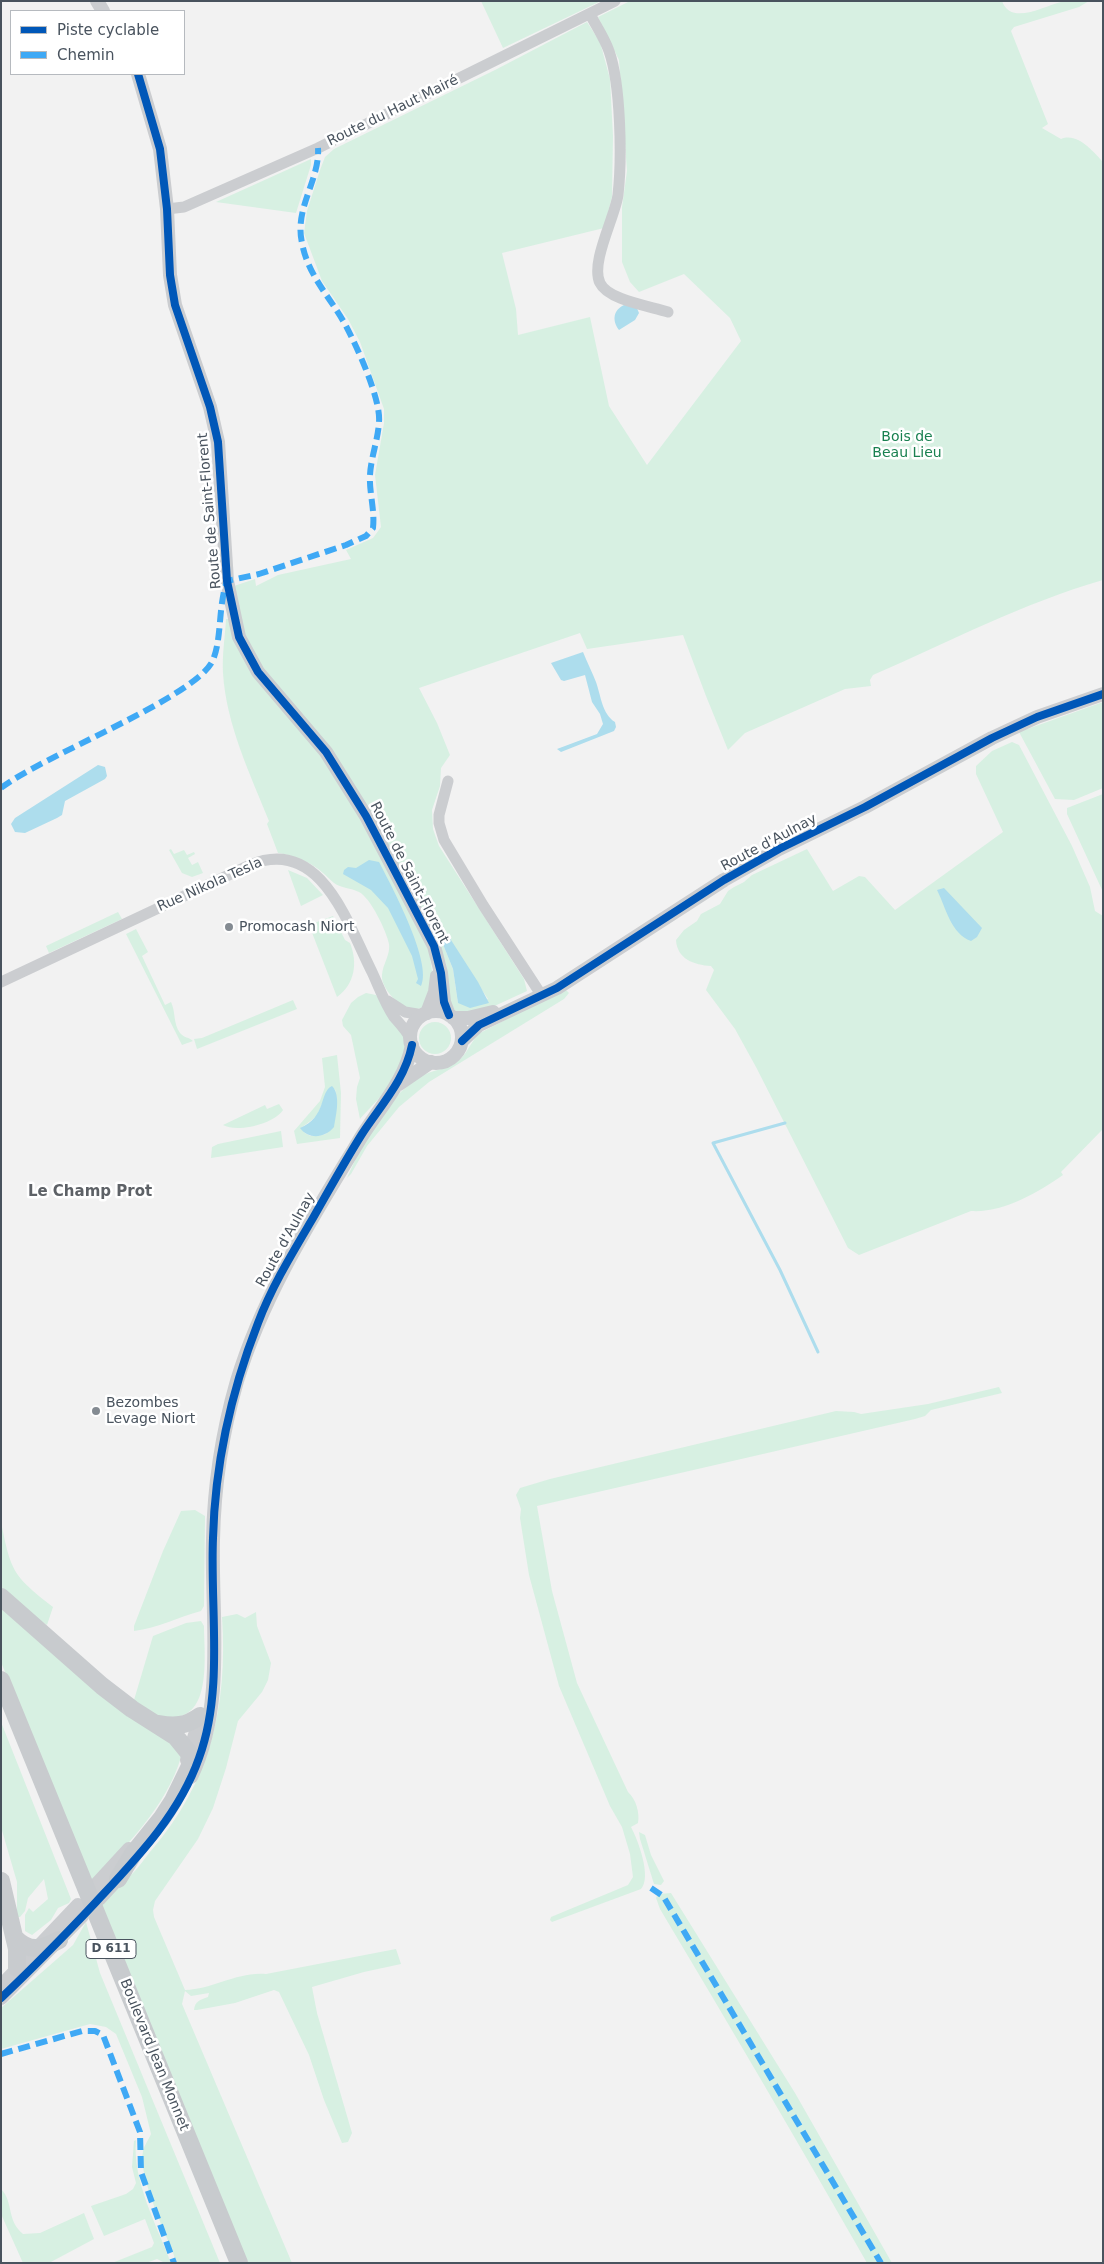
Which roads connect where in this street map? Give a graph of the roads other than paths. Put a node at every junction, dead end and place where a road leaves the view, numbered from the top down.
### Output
1 (615, 1) edge
2 (590, 14) junction
3 (138, 75) edge
4 (168, 209) junction
5 (668, 312) dead end
6 (1103, 694) edge
7 (448, 781) dead end
8 (438, 961) junction
9 (1, 982) edge
10 (542, 996) junction
11 (386, 1000) junction
12 (516, 1007) junction
13 (425, 1014) junction
14 (451, 1016) junction
15 (462, 1041) junction
16 (411, 1042) junction
17 (431, 1062) junction
18 (395, 1088) junction
19 (1, 1597) edge
20 (212, 1675) junction
21 (1, 1680) edge
22 (1, 1695) edge
23 (200, 1716) junction
24 (158, 1724) junction
25 (189, 1753) junction
26 (118, 1879) junction
27 (1, 1881) edge
28 (14, 1938) junction
29 (59, 1940) junction
30 (35, 1950) junction
31 (17, 1968) junction
32 (1, 1986) edge
33 (1, 1998) edge
34 (232, 2263) edge
35 (240, 2263) edge

1 - 2 street, Route du Haut Mairé
2 - 4 street, Route du Haut Mairé
2 - 5 street
3 - 4 street, Route de Saint-Florent
4 - 8 street, Route de Saint-Florent
6 - 10 street, Route d'Aulnay
7 - 10 street
8 - 13 street, Route de Saint-Florent
8 - 14 street, Route de Saint-Florent
9 - 11 street, Rue Nikola Tesla
10 - 12 street, Route d'Aulnay
11 - 13 street
11 - 16 street, Rue Nikola Tesla
12 - 14 street, Route d'Aulnay
12 - 15 street, Route d'Aulnay
13 - 14 street
13 - 16 street
14 - 15 street
15 - 17 street
16 - 17 street
16 - 18 street, Route d'Aulnay
17 - 18 street, Route d'Aulnay
18 - 20 street, Route d'Aulnay
19 - 24 main road
20 - 23 street
20 - 26 street, Route d'Aulnay
21 - 35 main road, Boulevard Jean Monnet / D 611
22 - 34 main road, Boulevard Jean Monnet / D 611
23 - 24 main road
23 - 25 street
24 - 25 main road
25 - 26 main road
25 - 26 street, Route d'Aulnay
27 - 28 main road
28 - 30 main road
28 - 31 main road
29 - 30 main road
29 - 30 street
29 - 33 street
30 - 31 street
31 - 32 street

